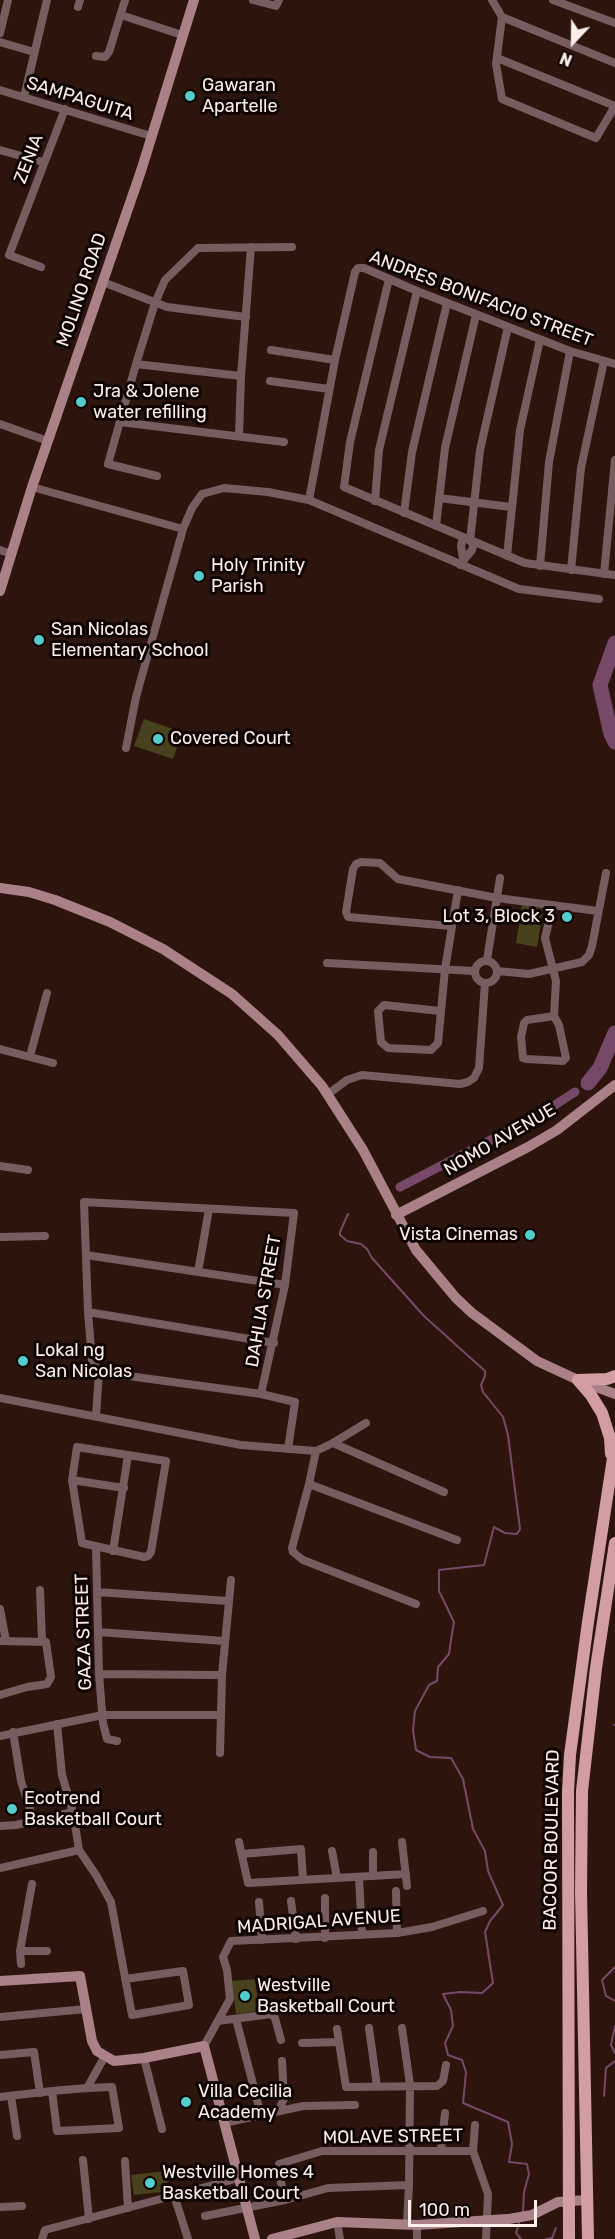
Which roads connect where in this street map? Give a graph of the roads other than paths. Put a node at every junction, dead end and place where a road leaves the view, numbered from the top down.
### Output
1 (8, 0) edge
2 (47, 0) edge
3 (125, 0) edge
4 (194, 0) edge
5 (253, 0) edge
6 (279, 0) edge
7 (492, 0) edge
8 (553, 0) edge
9 (582, 0) edge
10 (579, 9) junction
11 (121, 15) junction
12 (502, 17) junction
13 (615, 23) edge
14 (0, 33) edge
15 (182, 35) junction
16 (0, 42) edge
17 (34, 52) junction
18 (96, 56) dead end
19 (497, 58) junction
20 (615, 63) edge
21 (0, 90) edge
22 (24, 97) junction
23 (615, 106) edge
24 (65, 109) junction
25 (151, 136) junction
26 (0, 150) edge
27 (43, 162) junction
28 (251, 247) junction
29 (292, 247) dead end
30 (41, 267) dead end
31 (389, 279) junction
32 (103, 282) junction
33 (417, 291) junction
34 (155, 303) junction
35 (447, 303) junction
36 (476, 315) junction
37 (246, 317) junction
38 (508, 327) junction
39 (540, 339) junction
40 (271, 350) dead end
41 (570, 351) junction
42 (335, 360) junction
43 (604, 361) junction
44 (136, 364) junction
45 (615, 364) edge
46 (241, 376) junction
47 (270, 381) dead end
48 (329, 389) junction
49 (120, 422) junction
50 (0, 424) edge
51 (238, 436) junction
52 (48, 441) junction
53 (284, 442) dead end
54 (615, 460) edge
55 (157, 476) dead end
56 (32, 487) junction
57 (439, 498) junction
58 (309, 500) junction
59 (375, 501) junction
60 (474, 503) junction
61 (511, 507) junction
62 (404, 513) junction
63 (436, 526) junction
64 (183, 529) junction
65 (469, 541) junction
66 (0, 550) edge
67 (12, 554) junction
68 (507, 556) junction
69 (461, 562) junction
70 (540, 566) junction
71 (571, 570) junction
72 (604, 574) junction
73 (615, 575) edge
74 (0, 591) edge
75 (599, 599) dead end
76 (126, 748) dead end
77 (606, 873) dead end
78 (500, 878) dead end
79 (0, 888) edge
80 (458, 890) junction
81 (497, 898) junction
82 (553, 905) junction
83 (598, 911) junction
84 (451, 926) junction
85 (487, 960) junction
86 (327, 963) dead end
87 (445, 969) junction
88 (552, 969) junction
89 (474, 971) junction
90 (497, 971) junction
91 (485, 983) junction
92 (47, 993) dead end
93 (440, 1011) junction
94 (554, 1016) junction
95 (0, 1049) edge
96 (30, 1056) junction
97 (53, 1063) dead end
98 (615, 1085) edge
99 (328, 1094) junction
100 (0, 1166) edge
101 (28, 1170) dead end
102 (208, 1209) junction
103 (396, 1215) junction
104 (45, 1236) dead end
105 (0, 1237) edge
106 (86, 1255) junction
107 (198, 1272) junction
108 (285, 1285) junction
109 (88, 1312) junction
110 (274, 1343) junction
111 (99, 1372) junction
112 (615, 1376) edge
113 (578, 1380) junction
114 (615, 1394) edge
115 (261, 1395) junction
116 (0, 1398) edge
117 (96, 1416) junction
118 (366, 1423) dead end
119 (333, 1443) junction
120 (615, 1445) edge
121 (288, 1449) junction
122 (316, 1451) junction
123 (128, 1455) junction
124 (612, 1460) junction
125 (72, 1480) junction
126 (309, 1484) junction
127 (124, 1488) junction
128 (444, 1492) dead end
129 (457, 1540) dead end
130 (615, 1543) edge
131 (96, 1547) junction
132 (113, 1551) junction
133 (231, 1580) dead end
134 (40, 1590) dead end
135 (97, 1592) junction
136 (228, 1601) junction
137 (416, 1604) dead end
138 (0, 1609) edge
139 (98, 1632) junction
140 (3, 1641) edge
141 (42, 1641) junction
142 (224, 1641) junction
143 (99, 1674) junction
144 (222, 1676) junction
145 (0, 1695) edge
146 (103, 1715) junction
147 (221, 1715) junction
148 (57, 1724) junction
149 (13, 1732) junction
150 (0, 1736) edge
151 (117, 1741) dead end
152 (219, 1753) dead end
153 (73, 1812) junction
154 (34, 1821) junction
155 (0, 1826) edge
156 (239, 1842) dead end
157 (402, 1842) dead end
158 (79, 1850) junction
159 (332, 1851) dead end
160 (372, 1852) dead end
161 (242, 1854) junction
162 (0, 1868) edge
163 (406, 1874) junction
164 (373, 1876) junction
165 (359, 1877) junction
166 (337, 1878) junction
167 (303, 1880) junction
168 (32, 1884) dead end
169 (407, 1886) dead end
170 (396, 1891) dead end
171 (325, 1898) dead end
172 (291, 1901) dead end
173 (259, 1902) dead end
174 (483, 1911) dead end
175 (398, 1933) junction
176 (362, 1935) junction
177 (325, 1938) junction
178 (296, 1939) junction
179 (262, 1940) junction
180 (21, 1951) junction
181 (47, 1951) dead end
182 (21, 1964) dead end
183 (125, 1979) junction
184 (0, 1981) edge
185 (86, 2009) junction
186 (0, 2017) edge
187 (236, 2019) junction
188 (218, 2021) junction
189 (369, 2028) dead end
190 (402, 2028) dead end
191 (337, 2029) dead end
192 (280, 2040) dead end
193 (339, 2042) junction
194 (302, 2043) dead end
195 (204, 2046) junction
196 (0, 2055) edge
197 (105, 2056) junction
198 (144, 2058) junction
199 (282, 2061) dead end
200 (446, 2065) dead end
201 (410, 2085) junction
202 (377, 2086) junction
203 (87, 2088) junction
204 (52, 2091) junction
205 (40, 2093) junction
206 (11, 2096) junction
207 (0, 2097) edge
208 (354, 2104) dead end
209 (278, 2111) junction
210 (445, 2113) dead end
211 (261, 2115) junction
212 (225, 2123) junction
213 (475, 2125) dead end
214 (162, 2129) dead end
215 (17, 2136) dead end
216 (410, 2151) junction
217 (441, 2151) junction
218 (473, 2151) junction
219 (83, 2160) dead end
220 (125, 2161) dead end
221 (239, 2178) junction
222 (410, 2185) junction
223 (174, 2195) junction
224 (285, 2200) junction
225 (570, 2200) junction
226 (586, 2200) junction
227 (22, 2206) dead end
228 (0, 2207) edge
229 (247, 2207) junction
230 (128, 2208) junction
231 (206, 2216) dead end
232 (89, 2219) junction
233 (487, 2220) junction
234 (337, 2222) junction
235 (412, 2225) junction
236 (42, 2235) edge
237 (298, 2235) edge
238 (185, 2238) edge
239 (255, 2239) edge
240 (272, 2239) edge
241 (340, 2239) edge
242 (417, 2239) edge
243 (486, 2239) edge
244 (569, 2239) edge
245 (588, 2239) edge

1 - 14 street
2 - 17 street
3 - 11 street
4 - 15 main road, MOLINO ROAD
5 - 6 street
7 - 12 street
8 - 10 street
9 - 10 street
10 - 13 street
11 - 15 street
11 - 18 street
12 - 19 street
12 - 20 street
15 - 25 main road, MOLINO ROAD
16 - 17 street
17 - 22 street
19 - 23 street
19 - 23 street
21 - 22 street, SAMPAGUITA
22 - 24 street, SAMPAGUITA
24 - 25 street, SAMPAGUITA
24 - 27 street, ZENIA
25 - 32 main road, MOLINO ROAD
26 - 27 street
27 - 30 street, ZENIA
28 - 29 street
28 - 34 street
28 - 37 street
31 - 33 street, ANDRES BONIFACIO STREET
31 - 42 street, ANDRES BONIFACIO STREET
31 - 59 street
32 - 34 street
32 - 52 main road, MOLINO ROAD
33 - 35 street, ANDRES BONIFACIO STREET
33 - 59 street
34 - 37 street
34 - 44 street
35 - 36 street, ANDRES BONIFACIO STREET
35 - 62 street
36 - 38 street, ANDRES BONIFACIO STREET
36 - 57 street
37 - 46 street
38 - 39 street, ANDRES BONIFACIO STREET
38 - 60 street
39 - 41 street, ANDRES BONIFACIO STREET
39 - 61 street
40 - 42 street
41 - 43 street, ANDRES BONIFACIO STREET
41 - 70 street
42 - 48 street, ANDRES BONIFACIO STREET
43 - 45 street, ANDRES BONIFACIO STREET
43 - 71 street
44 - 46 street
44 - 49 street
46 - 51 street
47 - 48 street
48 - 58 street, ANDRES BONIFACIO STREET
49 - 51 street
49 - 55 street
50 - 52 street
51 - 53 street
52 - 56 main road, MOLINO ROAD
54 - 72 street
56 - 64 street
56 - 67 main road, MOLINO ROAD
57 - 60 street
57 - 63 street
58 - 64 street
58 - 69 street
59 - 62 street
60 - 61 street
60 - 65 street
61 - 68 street
62 - 63 street
63 - 65 street
64 - 76 street
65 - 68 street
65 - 69 street
66 - 67 street
67 - 74 main road, MOLINO ROAD
68 - 70 street
69 - 75 street
70 - 71 street
71 - 72 street
72 - 73 street
77 - 83 street
78 - 81 street
79 - 99 main road
80 - 81 street
80 - 84 street
80 - 84 street
81 - 82 street
81 - 85 street
82 - 83 street
82 - 88 street
83 - 88 street
84 - 87 street
85 - 89 street
85 - 90 street
86 - 87 street
87 - 89 street
87 - 93 street
88 - 90 street
88 - 94 street
89 - 91 street
90 - 91 street
91 - 99 street
92 - 96 street
93 - 93 street
94 - 94 street
95 - 96 street
96 - 97 street
98 - 103 main road, NOMO AVENUE
99 - 103 main road
100 - 101 street
102 - 106 street
102 - 107 street
102 - 108 street, DAHLIA STREET
103 - 113 main road
104 - 105 street
106 - 107 street
106 - 109 street
107 - 108 street
108 - 110 street, DAHLIA STREET
109 - 110 street
109 - 111 street
110 - 115 street, DAHLIA STREET
111 - 115 street
111 - 117 street
112 - 113 main road
113 - 114 main road
113 - 124 main road
115 - 121 street
116 - 117 street
117 - 121 street
118 - 119 street
119 - 122 street
119 - 128 street
120 - 124 main road, BACOOR BOULEVARD
121 - 122 street
122 - 126 street
123 - 125 street
123 - 127 street
123 - 132 street
124 - 225 main road, BACOOR BOULEVARD
125 - 127 street
125 - 131 street
126 - 129 street
126 - 137 street
127 - 132 street
130 - 226 main road, BACOOR BOULEVARD
131 - 132 street
131 - 135 street, GAZA STREET
133 - 136 street
134 - 141 street
135 - 136 street
135 - 139 street, GAZA STREET
136 - 142 street
138 - 140 street
139 - 142 street
139 - 143 street, GAZA STREET
140 - 141 street
141 - 145 street
142 - 144 street
143 - 144 street
143 - 146 street, GAZA STREET
144 - 147 street
146 - 147 street, GAZA STREET
146 - 148 street, GAZA STREET
146 - 151 street
147 - 152 street
148 - 149 street, GAZA STREET
148 - 153 street
149 - 150 street, GAZA STREET
149 - 154 street
153 - 154 street
153 - 158 street
154 - 155 street
156 - 161 street
157 - 163 street
158 - 162 street
158 - 183 street
159 - 166 street
160 - 164 street
161 - 167 street
161 - 167 street
163 - 164 street
163 - 169 street
164 - 165 street
165 - 166 street
165 - 176 street
166 - 167 street
168 - 180 street
170 - 175 street
171 - 177 street
172 - 178 street
173 - 179 street
174 - 175 street, MADRIGAL AVENUE
175 - 176 street, MADRIGAL AVENUE
176 - 177 street, MADRIGAL AVENUE
177 - 178 street, MADRIGAL AVENUE
178 - 179 street, MADRIGAL AVENUE
179 - 188 street, MADRIGAL AVENUE
180 - 181 street
180 - 182 street
183 - 183 street
184 - 185 main road
185 - 186 street
185 - 197 main road
187 - 188 street
187 - 192 street
187 - 211 street
188 - 195 street, MADRIGAL AVENUE
189 - 202 street
190 - 201 street
191 - 193 street
193 - 194 street
193 - 202 street
195 - 198 main road
195 - 212 main road
196 - 205 street
197 - 198 main road
197 - 203 street
198 - 214 street
199 - 209 street
200 - 201 street
201 - 202 street
201 - 216 street
203 - 204 street
203 - 204 street
204 - 205 street
205 - 206 street
206 - 207 street
206 - 215 street
208 - 209 street
209 - 211 street
210 - 217 street
211 - 212 street
212 - 221 main road
213 - 218 street
216 - 217 street, MOLAVE STREET
216 - 222 street
216 - 224 street, MOLAVE STREET
217 - 218 street, MOLAVE STREET
218 - 233 street
219 - 232 street
220 - 230 street
221 - 223 street
221 - 229 main road
222 - 224 street
222 - 235 street
223 - 230 street
223 - 238 street
224 - 229 street
225 - 226 main road
225 - 233 main road
225 - 244 main road, BACOOR BOULEVARD
226 - 245 main road, BACOOR BOULEVARD
227 - 228 street
229 - 231 street
229 - 239 main road
230 - 232 street
232 - 236 street
233 - 235 main road
233 - 243 street
234 - 235 main road
234 - 237 main road
234 - 241 street
235 - 242 street
237 - 240 main road

